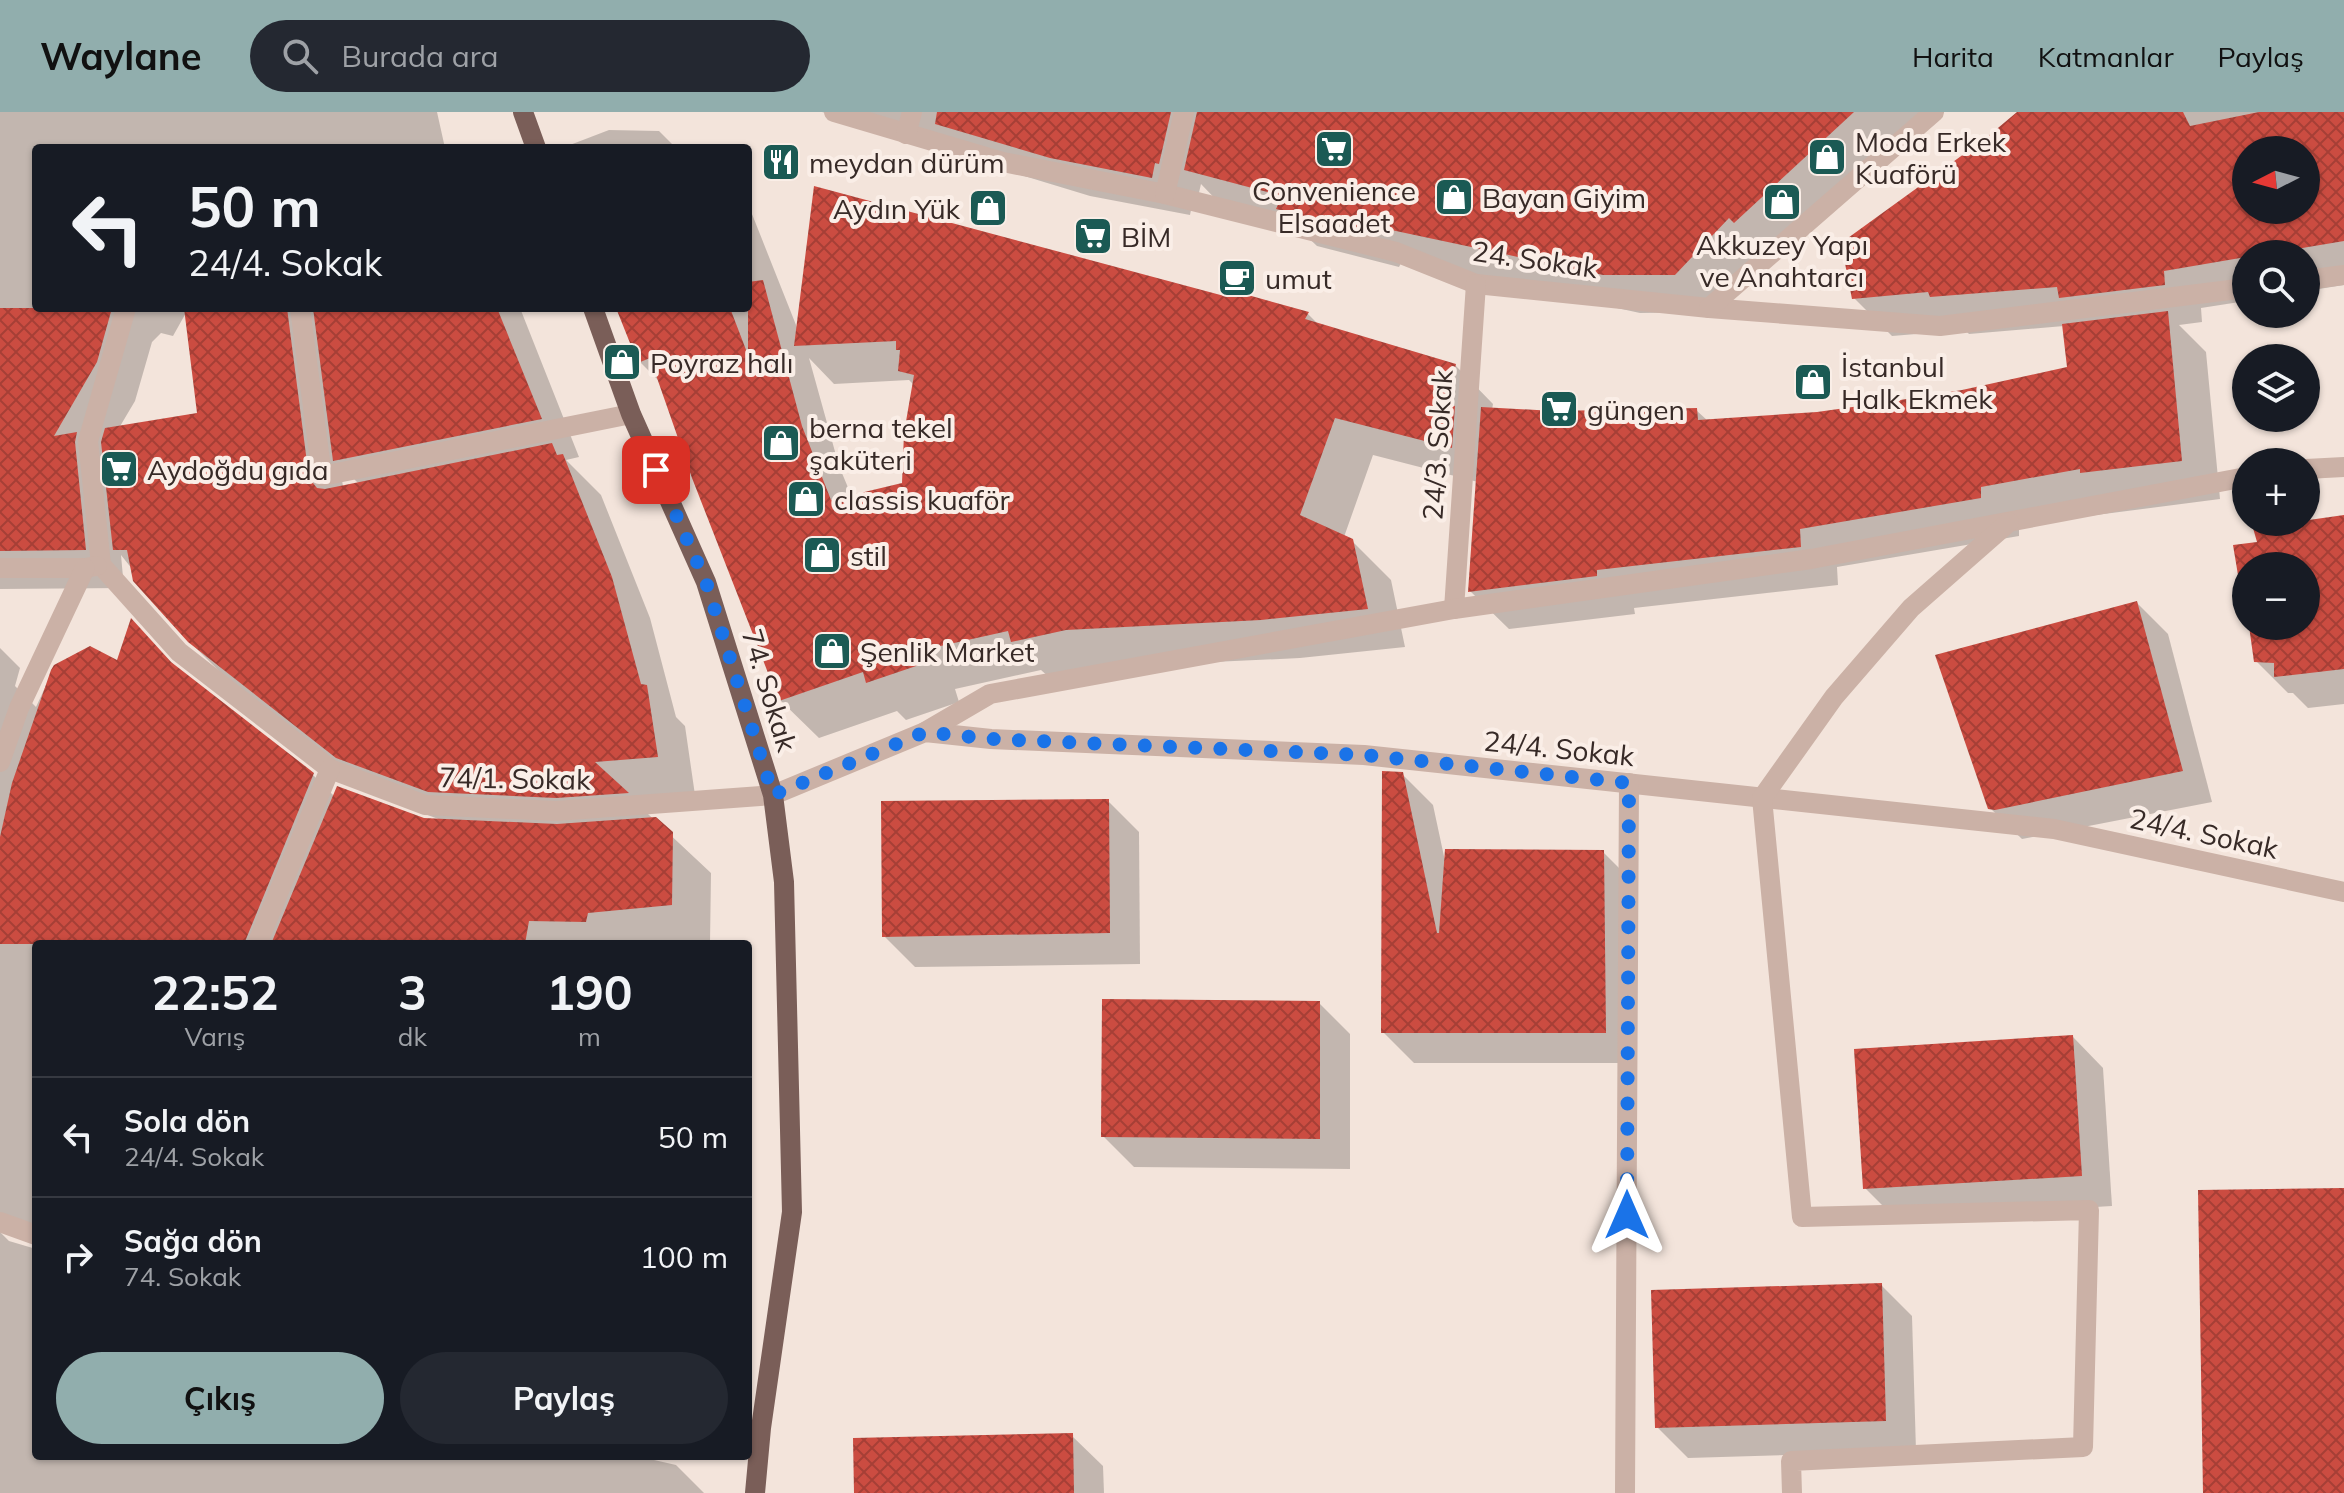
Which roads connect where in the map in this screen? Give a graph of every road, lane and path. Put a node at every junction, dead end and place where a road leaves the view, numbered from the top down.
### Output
1 (523, 112) edge
2 (834, 112) edge
3 (912, 112) edge
4 (1184, 112) edge
5 (1934, 112) edge
6 (906, 134) junction
7 (535, 144) edge
8 (1165, 194) junction
9 (2344, 275) edge
10 (2320, 278) edge
11 (1476, 284) junction
12 (2232, 290) edge
13 (1709, 308) junction
14 (125, 312) edge
15 (301, 312) edge
16 (594, 312) edge
17 (631, 414) junction
18 (2344, 467) edge
19 (2320, 468) edge
20 (2232, 480) edge
21 (2009, 522) junction
22 (93, 566) junction
23 (0, 568) edge
24 (1454, 609) junction
25 (925, 732) junction
26 (0, 762) edge
27 (330, 769) junction
28 (1629, 783) junction
29 (773, 795) junction
30 (1762, 798) junction
31 (2344, 892) edge
32 (259, 940) edge
33 (0, 1222) edge
34 (32, 1234) edge
35 (755, 1426) edge
36 (755, 1493) edge
37 (1625, 1493) edge
38 (1792, 1493) edge

1 - 7 main road
2 - 6 street, 24. Sokak
3 - 6 street
4 - 8 street
5 - 13 street
6 - 8 street, 24. Sokak
8 - 11 street, 24. Sokak
9 - 10 street
11 - 13 street, 24. Sokak
11 - 24 street, 24/3. Sokak
12 - 13 street, 24. Sokak
14 - 22 street
15 - 17 street
16 - 17 main road, 74. Sokak
17 - 29 main road, 74. Sokak
18 - 19 street
20 - 21 street
21 - 24 street
21 - 30 street
22 - 23 street
22 - 26 street
22 - 27 street, 74/1. Sokak
24 - 25 street
25 - 28 street, 24/4. Sokak
25 - 29 street, 24/4. Sokak
27 - 29 street, 74/1. Sokak
27 - 32 street
28 - 30 street, 24/4. Sokak
28 - 37 street
29 - 35 main road, 74. Sokak
30 - 31 street, 24/4. Sokak
30 - 38 street
33 - 34 street
35 - 36 main road, 74. Sokak

